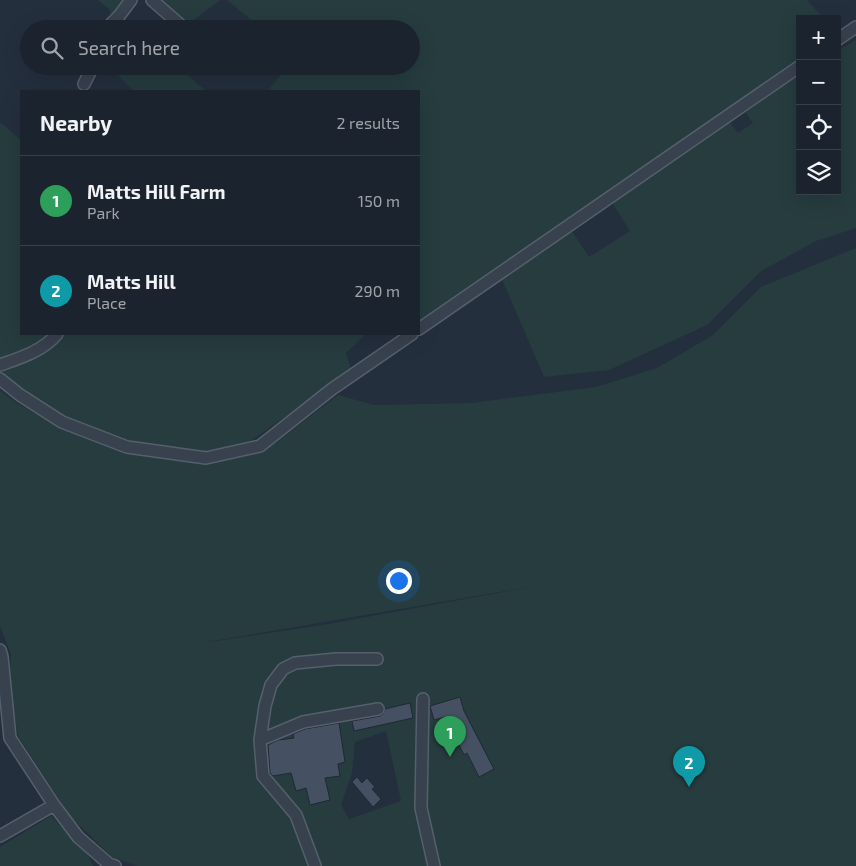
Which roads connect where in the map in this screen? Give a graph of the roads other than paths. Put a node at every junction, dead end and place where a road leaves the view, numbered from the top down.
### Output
1 (131, 0) edge
2 (152, 0) edge
3 (115, 20) edge
4 (175, 20) edge
5 (856, 27) edge
6 (841, 37) edge
7 (796, 69) edge
8 (88, 75) edge
9 (84, 84) dead end
10 (420, 328) edge
11 (56, 335) edge
12 (411, 335) edge
13 (0, 365) edge
14 (0, 379) edge
15 (0, 650) edge
16 (377, 659) dead end
17 (423, 699) dead end
18 (378, 709) dead end
19 (260, 740) junction
20 (54, 805) junction
21 (0, 836) edge
22 (116, 866) edge
23 (315, 866) edge
24 (434, 866) edge

1 - 3 street
2 - 4 street
5 - 6 street
7 - 10 street
8 - 9 street
11 - 13 street
12 - 14 street
15 - 20 street
16 - 19 street
17 - 24 street
18 - 19 street
19 - 23 street
20 - 21 street
20 - 22 street

